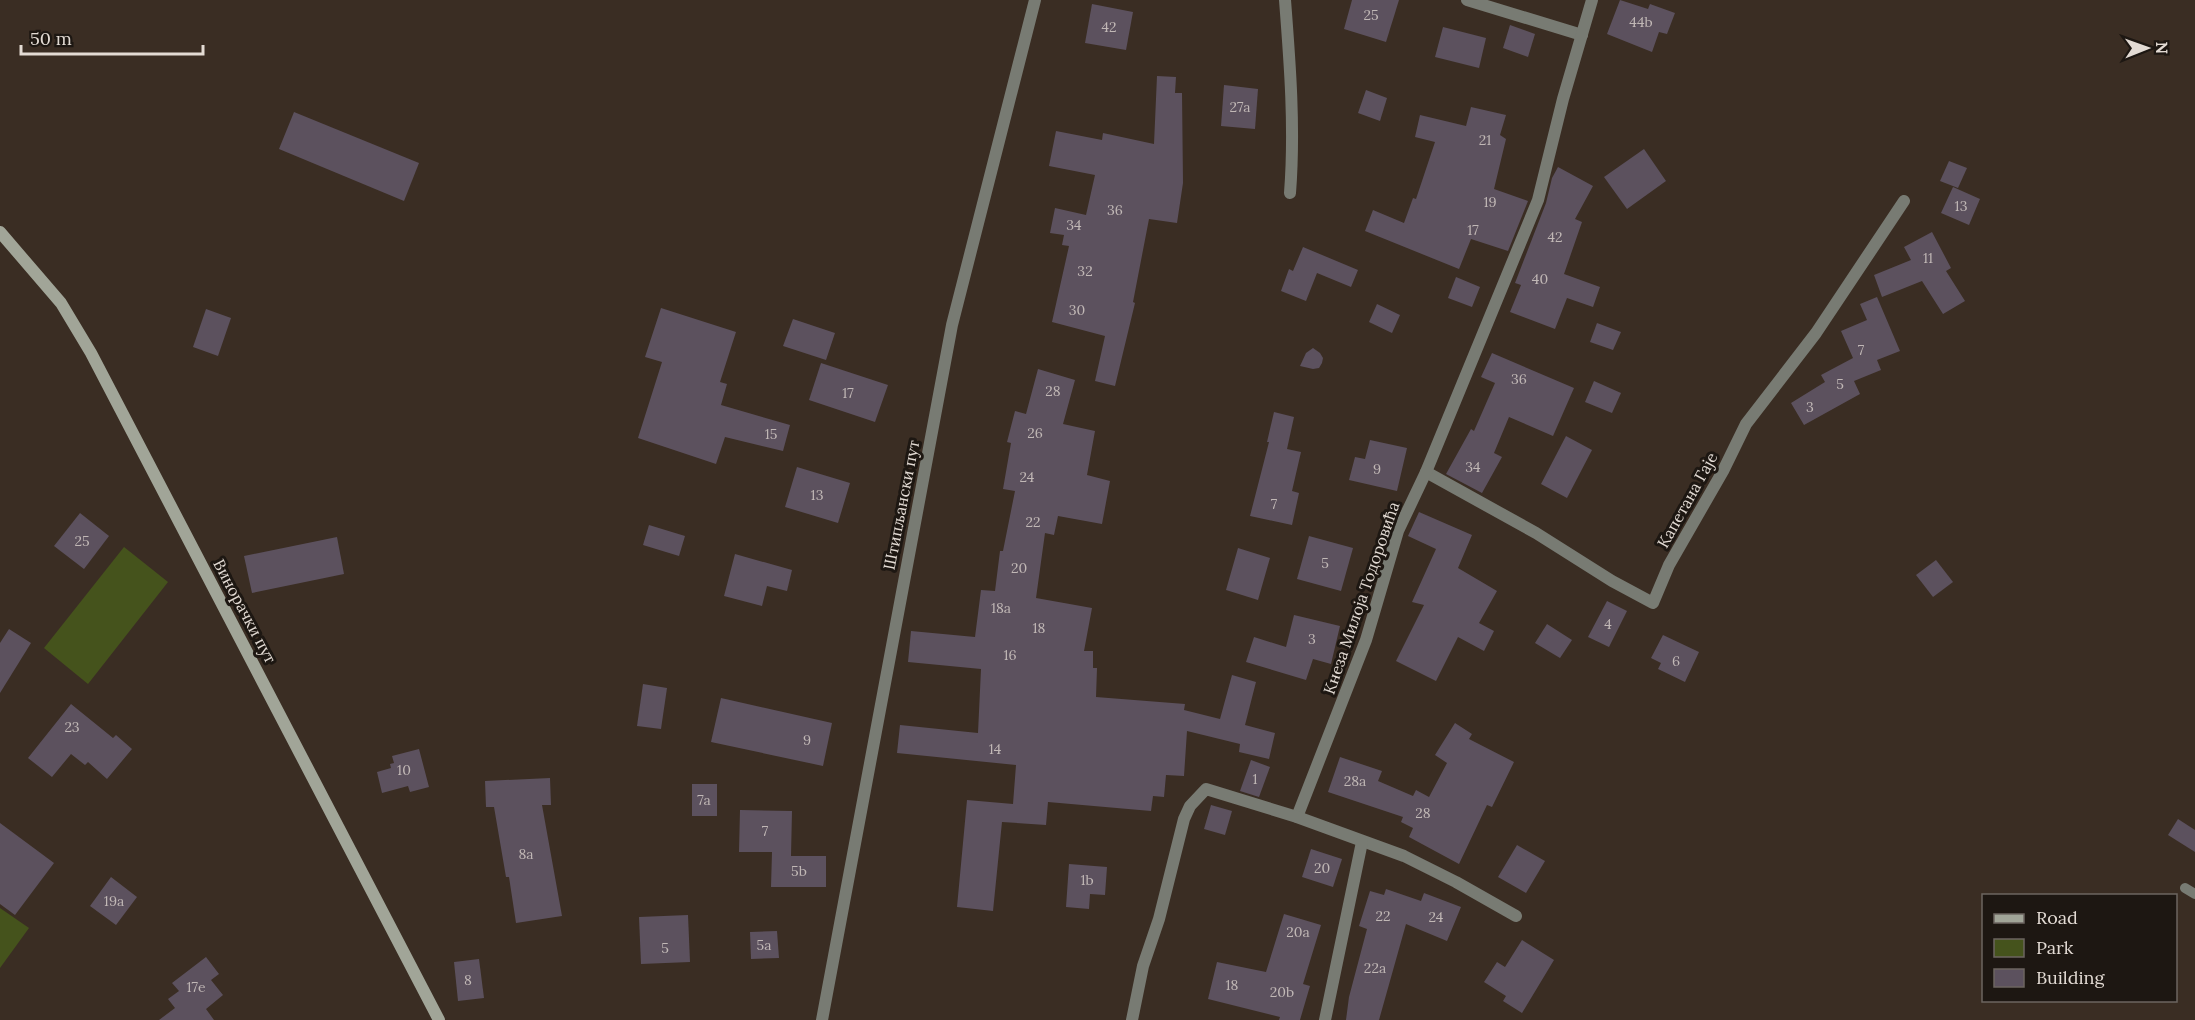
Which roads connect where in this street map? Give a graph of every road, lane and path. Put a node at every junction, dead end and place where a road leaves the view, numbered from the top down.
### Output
1 (1035, 0) edge
2 (1285, 0) edge
3 (1467, 0) edge
4 (1593, 0) edge
5 (1582, 35) junction
6 (1290, 193) dead end
7 (1904, 201) dead end
8 (0, 232) edge
9 (1426, 472) junction
10 (1297, 817) junction
11 (1362, 842) junction
12 (1516, 916) dead end
13 (439, 1020) edge
14 (822, 1020) edge
15 (1132, 1020) edge
16 (1325, 1020) edge

1 - 14 street, Штипљански пут
2 - 6 street
3 - 5 street
4 - 5 street, Кнеза Милоја Тодоровића
5 - 9 street, Кнеза Милоја Тодоровића
7 - 9 street, Капетана Гаје
8 - 13 street, Винорачки пут
9 - 10 street, Кнеза Милоја Тодоровића
10 - 11 street
10 - 15 street
11 - 12 street
11 - 16 street

